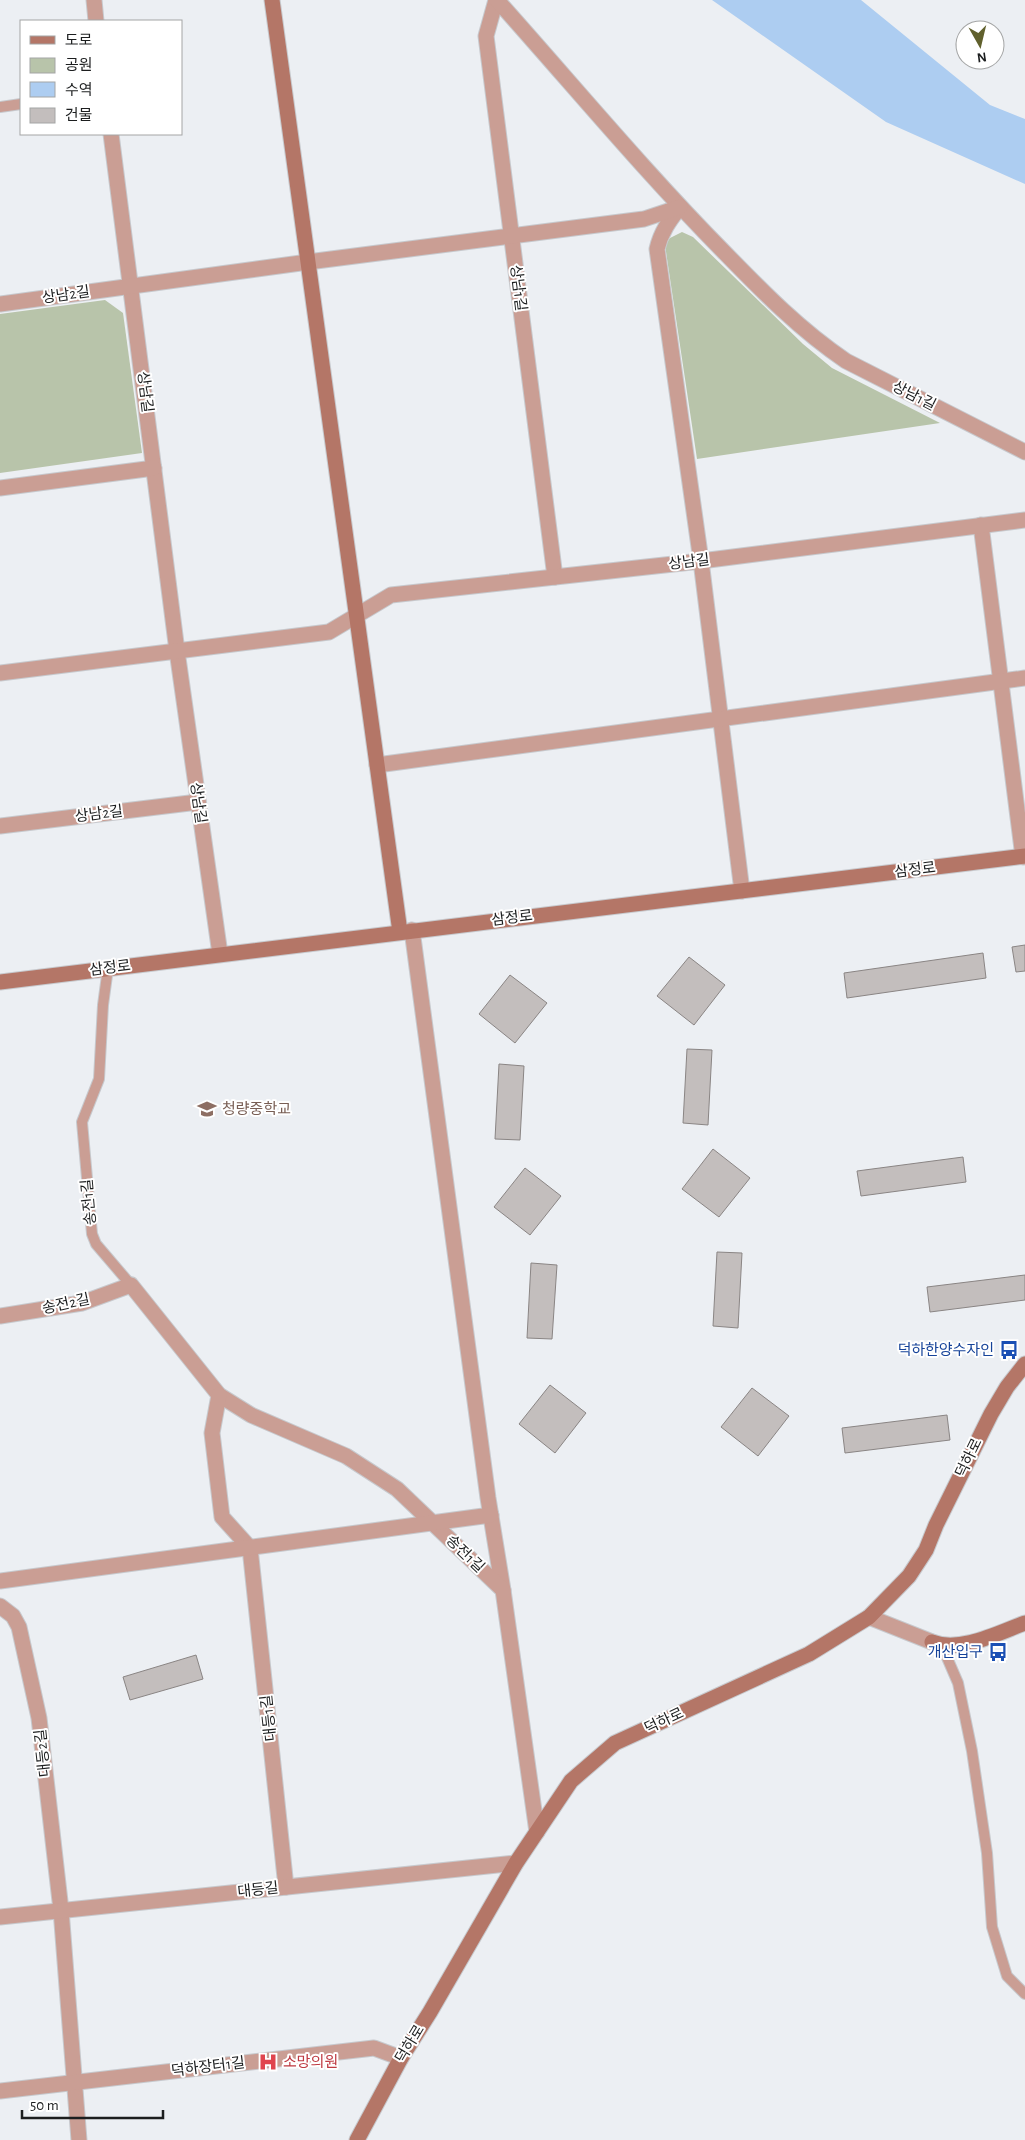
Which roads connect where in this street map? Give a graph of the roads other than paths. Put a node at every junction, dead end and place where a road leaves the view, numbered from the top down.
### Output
1 (94, 0) edge
2 (272, 0) edge
3 (497, 0) edge
4 (96, 20) edge
5 (20, 104) edge
6 (0, 107) edge
7 (111, 135) edge
8 (680, 207) junction
9 (512, 236) junction
10 (308, 262) junction
11 (131, 286) junction
12 (0, 304) edge
13 (1025, 452) edge
14 (154, 468) junction
15 (0, 488) edge
16 (1025, 520) edge
17 (981, 525) junction
18 (701, 561) junction
19 (555, 577) junction
20 (356, 614) junction
21 (177, 651) junction
22 (0, 672) edge
23 (1025, 678) edge
24 (1000, 681) junction
25 (721, 720) junction
26 (378, 765) junction
27 (198, 802) junction
28 (0, 826) edge
29 (1024, 857) edge
30 (742, 891) junction
31 (406, 931) junction
32 (220, 954) junction
33 (108, 968) junction
34 (0, 982) edge
35 (131, 1285) junction
36 (0, 1316) edge
37 (1025, 1364) edge
38 (219, 1395) junction
39 (491, 1515) junction
40 (432, 1523) junction
41 (250, 1548) junction
42 (0, 1581) edge
43 (503, 1590) junction
44 (0, 1606) edge
45 (869, 1617) junction
46 (1025, 1624) edge
47 (937, 1644) junction
48 (537, 1832) junction
49 (516, 1864) junction
50 (286, 1887) junction
51 (61, 1910) junction
52 (0, 1917) edge
53 (1025, 1994) edge
54 (401, 2058) junction
55 (74, 2083) junction
56 (0, 2092) edge
57 (78, 2140) edge
58 (358, 2140) edge

1 - 4 street
2 - 10 street
3 - 8 street, 상남1길
3 - 9 street, 상남1길
5 - 6 lane
7 - 11 street, 상남길
8 - 9 street
8 - 13 street, 상남1길
8 - 18 street
9 - 10 street
9 - 19 street, 상남1길
10 - 11 street, 상남2길
10 - 20 street
11 - 12 street, 상남2길
11 - 14 street, 상남길
14 - 15 street
14 - 21 street, 상남길
16 - 17 street, 상남길
17 - 18 street, 상남길
17 - 24 street
18 - 19 street, 상남길
18 - 25 street
19 - 20 street, 상남길
20 - 21 street, 상남길
20 - 26 street
21 - 22 street
21 - 27 street, 상남길
23 - 24 street
24 - 25 street
24 - 29 street
25 - 26 street
25 - 30 street
26 - 31 street
27 - 28 street, 상남2길
27 - 32 street, 상남길
29 - 30 street, 삼정로
30 - 31 street, 삼정로
31 - 32 street, 삼정로
31 - 39 street
32 - 33 street, 삼정로
33 - 34 street, 삼정로
33 - 35 lane, 송전1길
35 - 36 street, 송전2길
35 - 38 street, 송전1길
37 - 45 street, 덕하로
38 - 40 street, 송전1길
38 - 41 street
39 - 40 street
39 - 43 street
40 - 41 street
40 - 43 street, 송전1길
41 - 42 street
41 - 50 street, 대등1길
43 - 48 street
44 - 51 street, 대등2길
45 - 47 street
45 - 48 street, 덕하로
46 - 47 street
47 - 53 lane
48 - 49 street, 덕하로
49 - 50 street, 대등길
49 - 54 street, 덕하로
50 - 51 street, 대등길
51 - 52 street, 대등길
51 - 55 street
54 - 55 street, 덕하장터1길
54 - 58 street, 덕하로
55 - 56 street, 덕하장터1길
55 - 57 street

